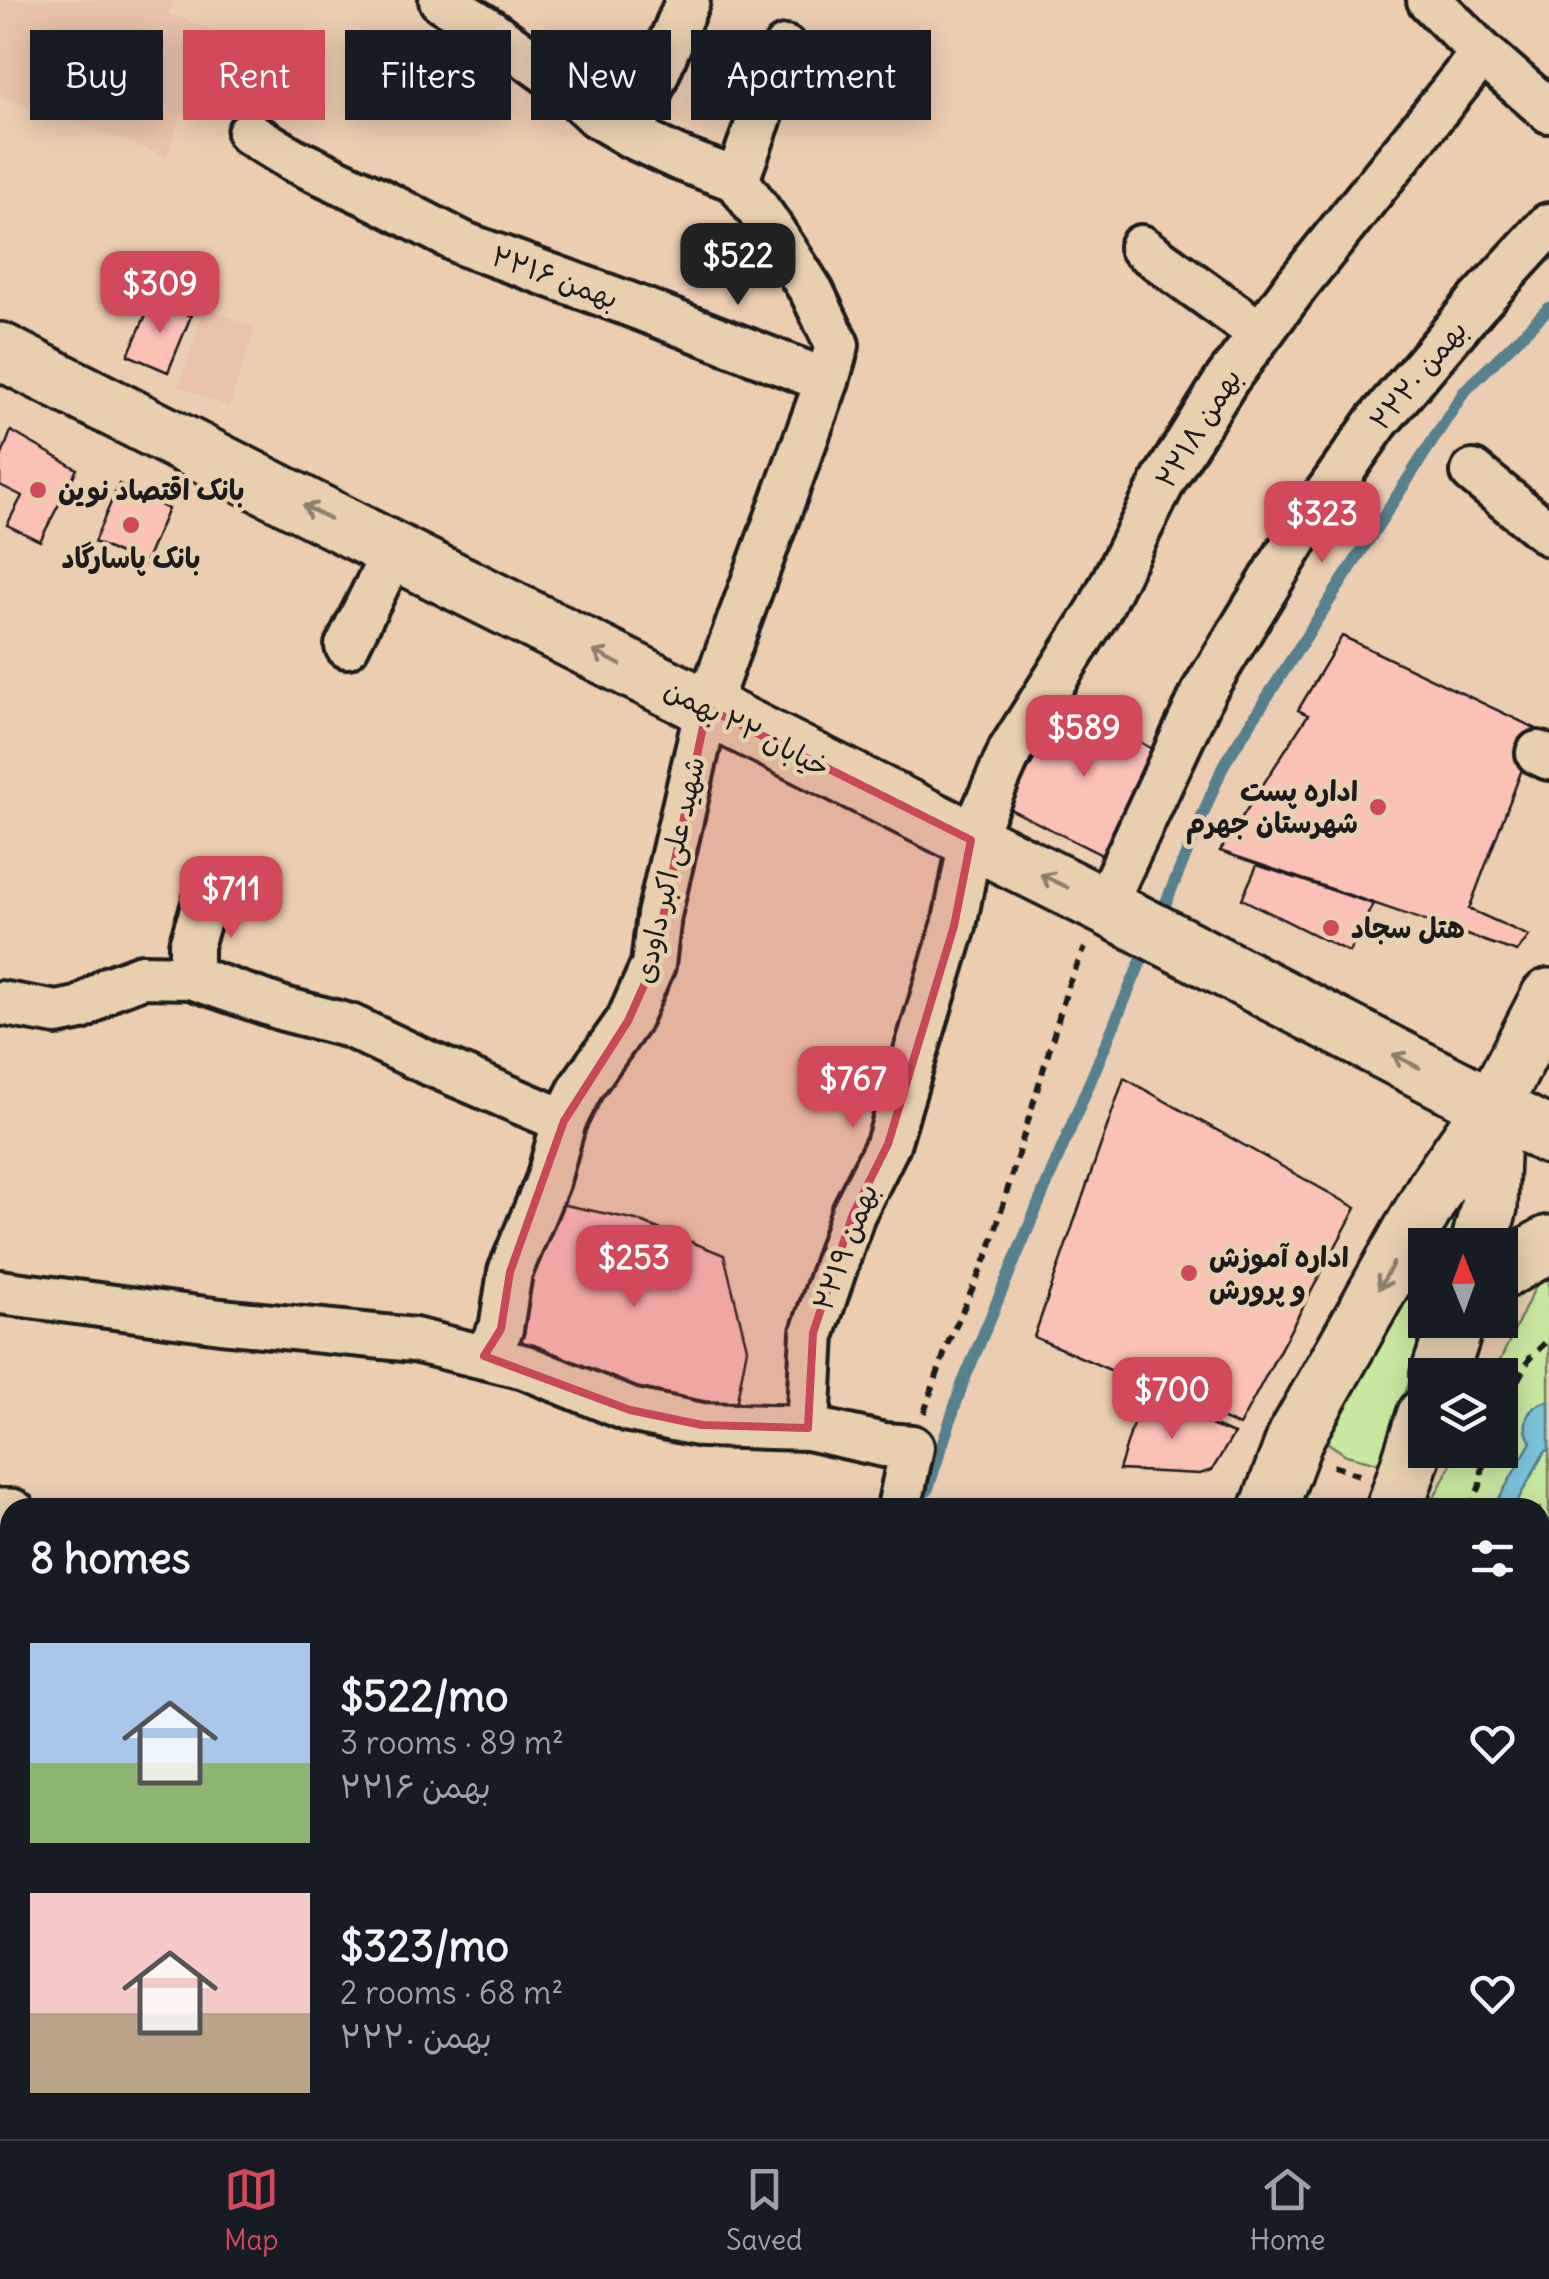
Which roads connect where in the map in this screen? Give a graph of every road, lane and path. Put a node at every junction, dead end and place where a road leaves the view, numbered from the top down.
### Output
1 (442, 0) edge
2 (688, 0) edge
3 (1429, 0) edge
4 (1479, 50) junction
5 (1549, 111) edge
6 (759, 120) edge
7 (249, 133) dead end
8 (631, 136) junction
9 (737, 180) junction
10 (1549, 225) edge
11 (1141, 247) dead end
12 (1260, 333) junction
13 (0, 351) edge
14 (827, 381) junction
15 (1473, 472) dead end
16 (1549, 534) edge
17 (394, 551) junction
18 (346, 646) dead end
19 (707, 708) junction
20 (971, 840) junction
21 (207, 894) dead end
22 (1104, 906) junction
23 (192, 978) junction
24 (1549, 996) edge
25 (0, 1002) edge
26 (1493, 1105) junction
27 (564, 1121) junction
28 (1549, 1136) edge
29 (1436, 1187) junction
30 (1484, 1226) edge
31 (1549, 1244) edge
32 (1518, 1262) edge
33 (0, 1292) edge
34 (1549, 1339) edge
35 (484, 1356) junction
36 (1518, 1380) edge
37 (808, 1428) junction
38 (912, 1447) junction
39 (1408, 1468) edge
40 (1482, 1468) edge
41 (901, 1498) edge
42 (1273, 1498) edge
43 (1398, 1498) edge
44 (1475, 1498) edge

1 - 8 street
2 - 8 street
3 - 4 street
4 - 5 street
4 - 12 street, ۲۲بهمن ۱۸
6 - 9 street
7 - 14 street, ۲۲بهمن ۱۶
8 - 9 street
9 - 14 street
10 - 22 street, ۲۲بهمن ۲۰
11 - 12 street
12 - 20 street, ۲۲بهمن ۱۸
17 -> 13 main road, خیابان ۲۲ بهمن
14 - 19 street
15 - 16 street
17 - 18 street
19 -> 17 main road, خیابان ۲۲ بهمن
19 - 20 main road, خیابان ۲۲ بهمن
19 - 27 street, شهید علی اکبر داودی
22 -> 20 main road, خیابان ۲۲ بهمن
20 - 37 street, ۲۲بهمن ۱۹
21 - 23 street
26 -> 22 main road, خیابان ۲۲ بهمن
22 - 38 path
23 - 25 street
23 - 27 street
24 - 26 main road
26 - 28 main road, خیابان ۲۲ بهمن
26 - 29 main road
26 - 30 main road
27 - 35 street, شهید علی اکبر داودی
29 - 30 main road
29 -> 42 main road
31 - 32 main road
33 - 35 street
34 - 36 path
35 - 37 street
37 - 38 street
38 - 41 street
39 - 43 main road
40 - 44 path

